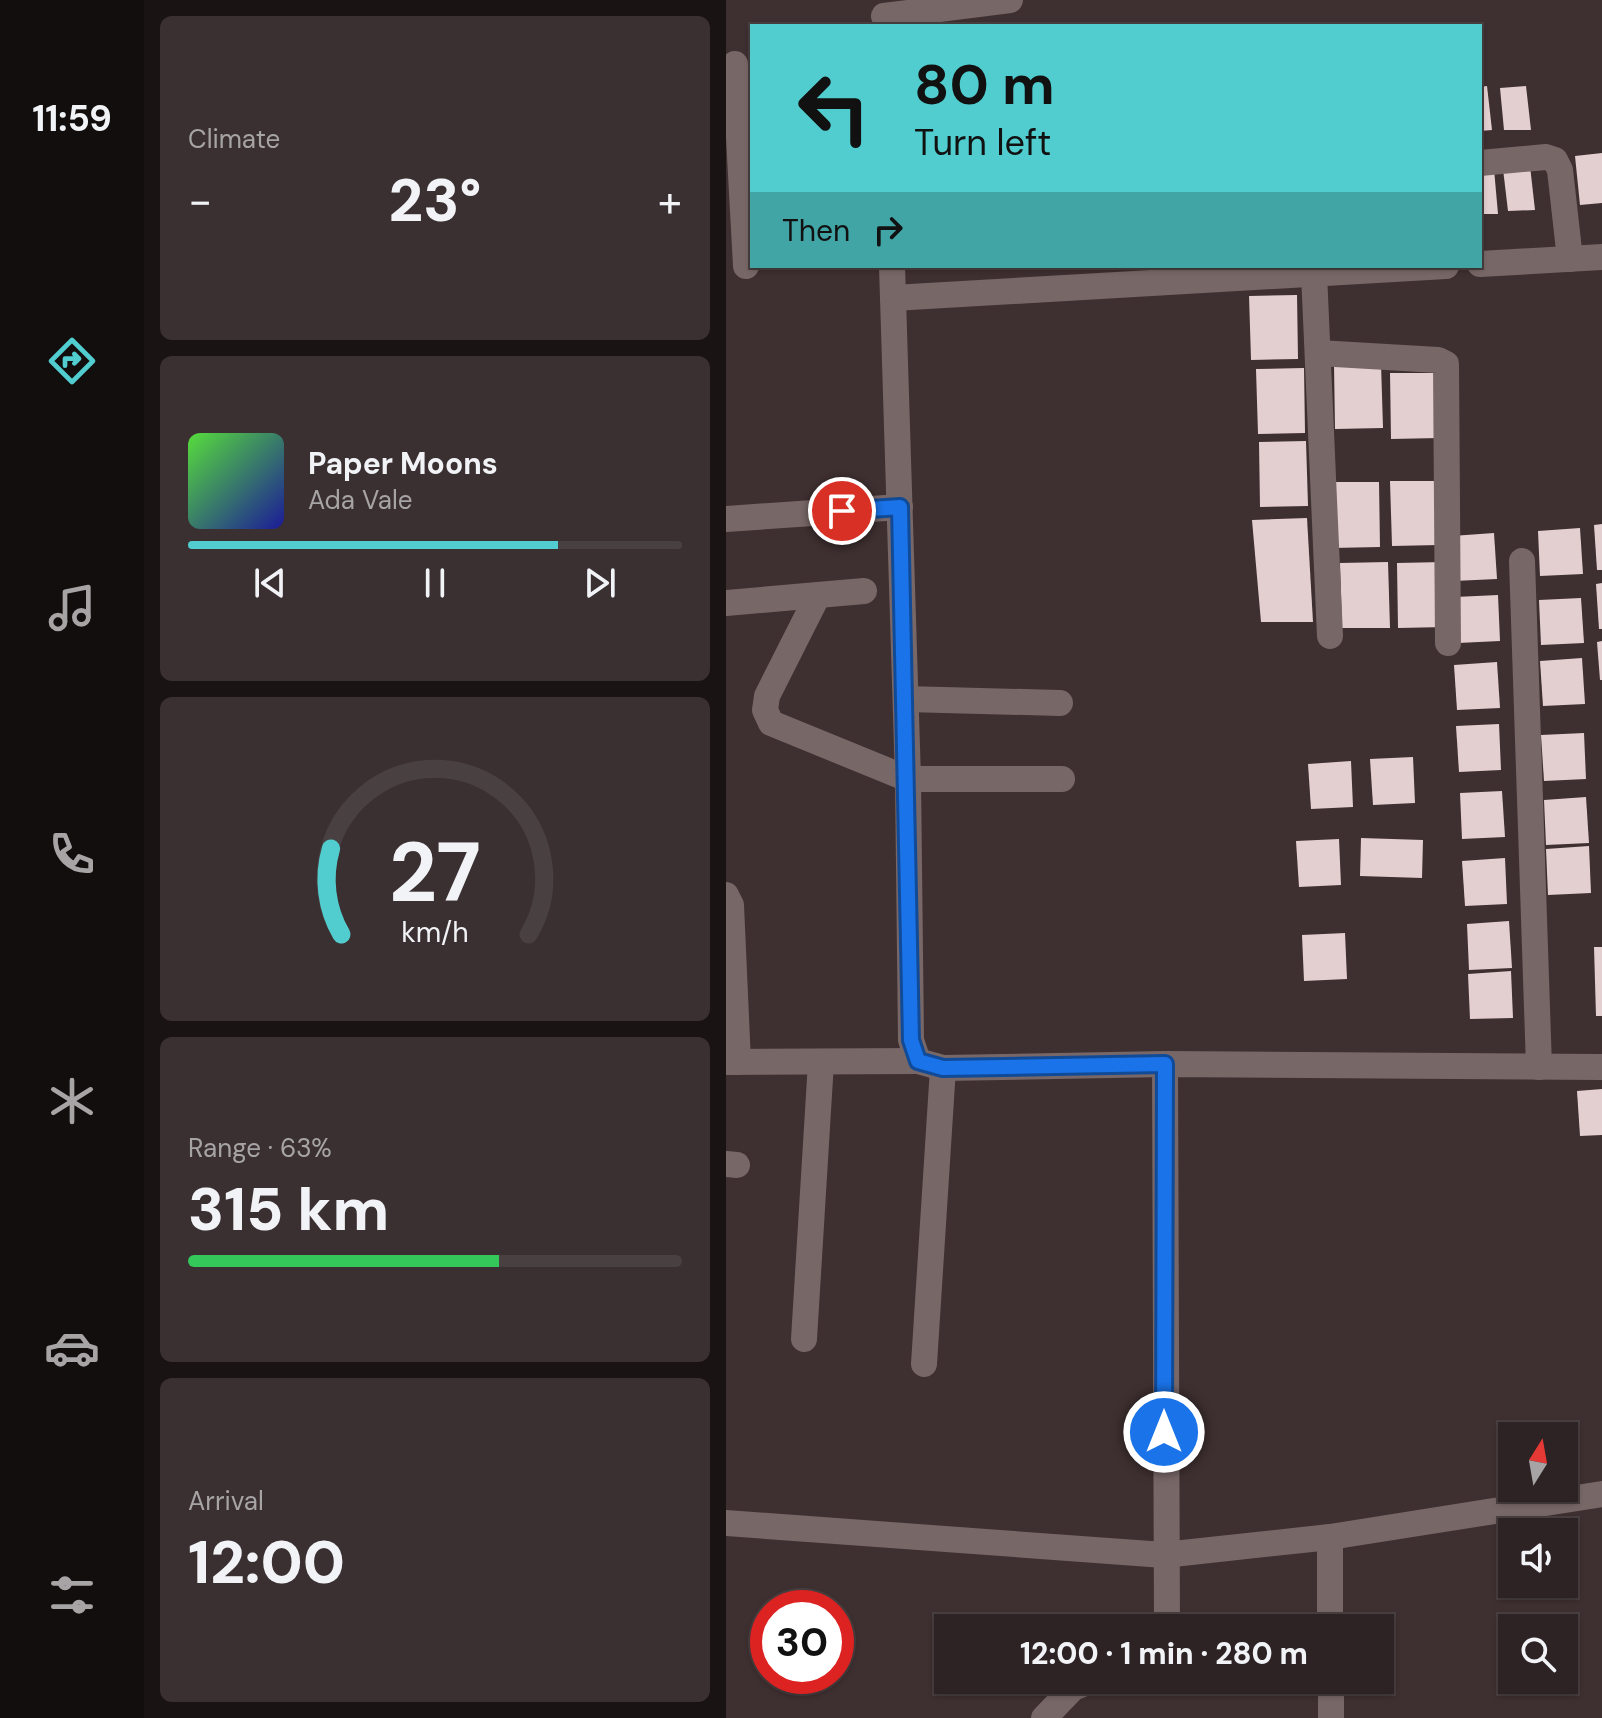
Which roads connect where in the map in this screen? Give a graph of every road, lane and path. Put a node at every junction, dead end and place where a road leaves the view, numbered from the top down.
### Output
1 (1010, 0) edge
2 (973, 2) edge
3 (884, 14) edge
4 (738, 62) edge
5 (1482, 163) edge
6 (746, 172) edge
7 (1602, 257) edge
8 (1570, 259) junction
9 (1482, 264) edge
10 (746, 266) dead end
11 (892, 268) edge
12 (1408, 268) edge
13 (1314, 273) junction
14 (893, 298) junction
15 (1318, 353) junction
16 (900, 507) junction
17 (726, 519) edge
18 (1522, 561) dead end
19 (864, 591) dead end
20 (818, 595) junction
21 (726, 603) edge
22 (1330, 636) dead end
23 (1448, 643) dead end
24 (906, 699) junction
25 (1060, 703) dead end
26 (908, 779) junction
27 (1062, 779) dead end
28 (726, 895) edge
29 (732, 1062) edge
30 (821, 1062) junction
31 (1165, 1064) junction
32 (930, 1065) junction
33 (1539, 1067) junction
34 (1602, 1067) edge
35 (804, 1339) dead end
36 (924, 1364) dead end
37 (1602, 1494) edge
38 (726, 1523) edge
39 (1330, 1537) junction
40 (1164, 1555) junction
41 (1166, 1614) edge
42 (1330, 1614) edge
43 (1067, 1694) edge
44 (1331, 1694) edge
45 (1044, 1718) edge
46 (1331, 1718) edge

1 - 2 street
2 - 3 street
4 - 6 street
5 - 8 street
6 - 10 street
7 - 8 street
8 - 9 street
11 - 14 street
12 - 13 street
13 - 14 street
13 - 15 street
14 - 16 street
15 - 22 street
15 - 23 street
16 - 17 street
16 - 24 street
18 - 33 street
19 - 20 street
20 - 21 street
20 - 26 street
24 - 25 street
24 - 26 street
26 - 27 street
26 - 32 street
28 - 29 street
29 - 30 street
30 - 32 street
30 - 35 street
31 - 32 street
31 - 33 street
31 - 40 street
32 - 36 street
33 - 34 street
37 - 39 street
38 - 40 street
39 - 40 street
39 - 42 street
40 - 41 street
43 - 45 street
44 - 46 street

